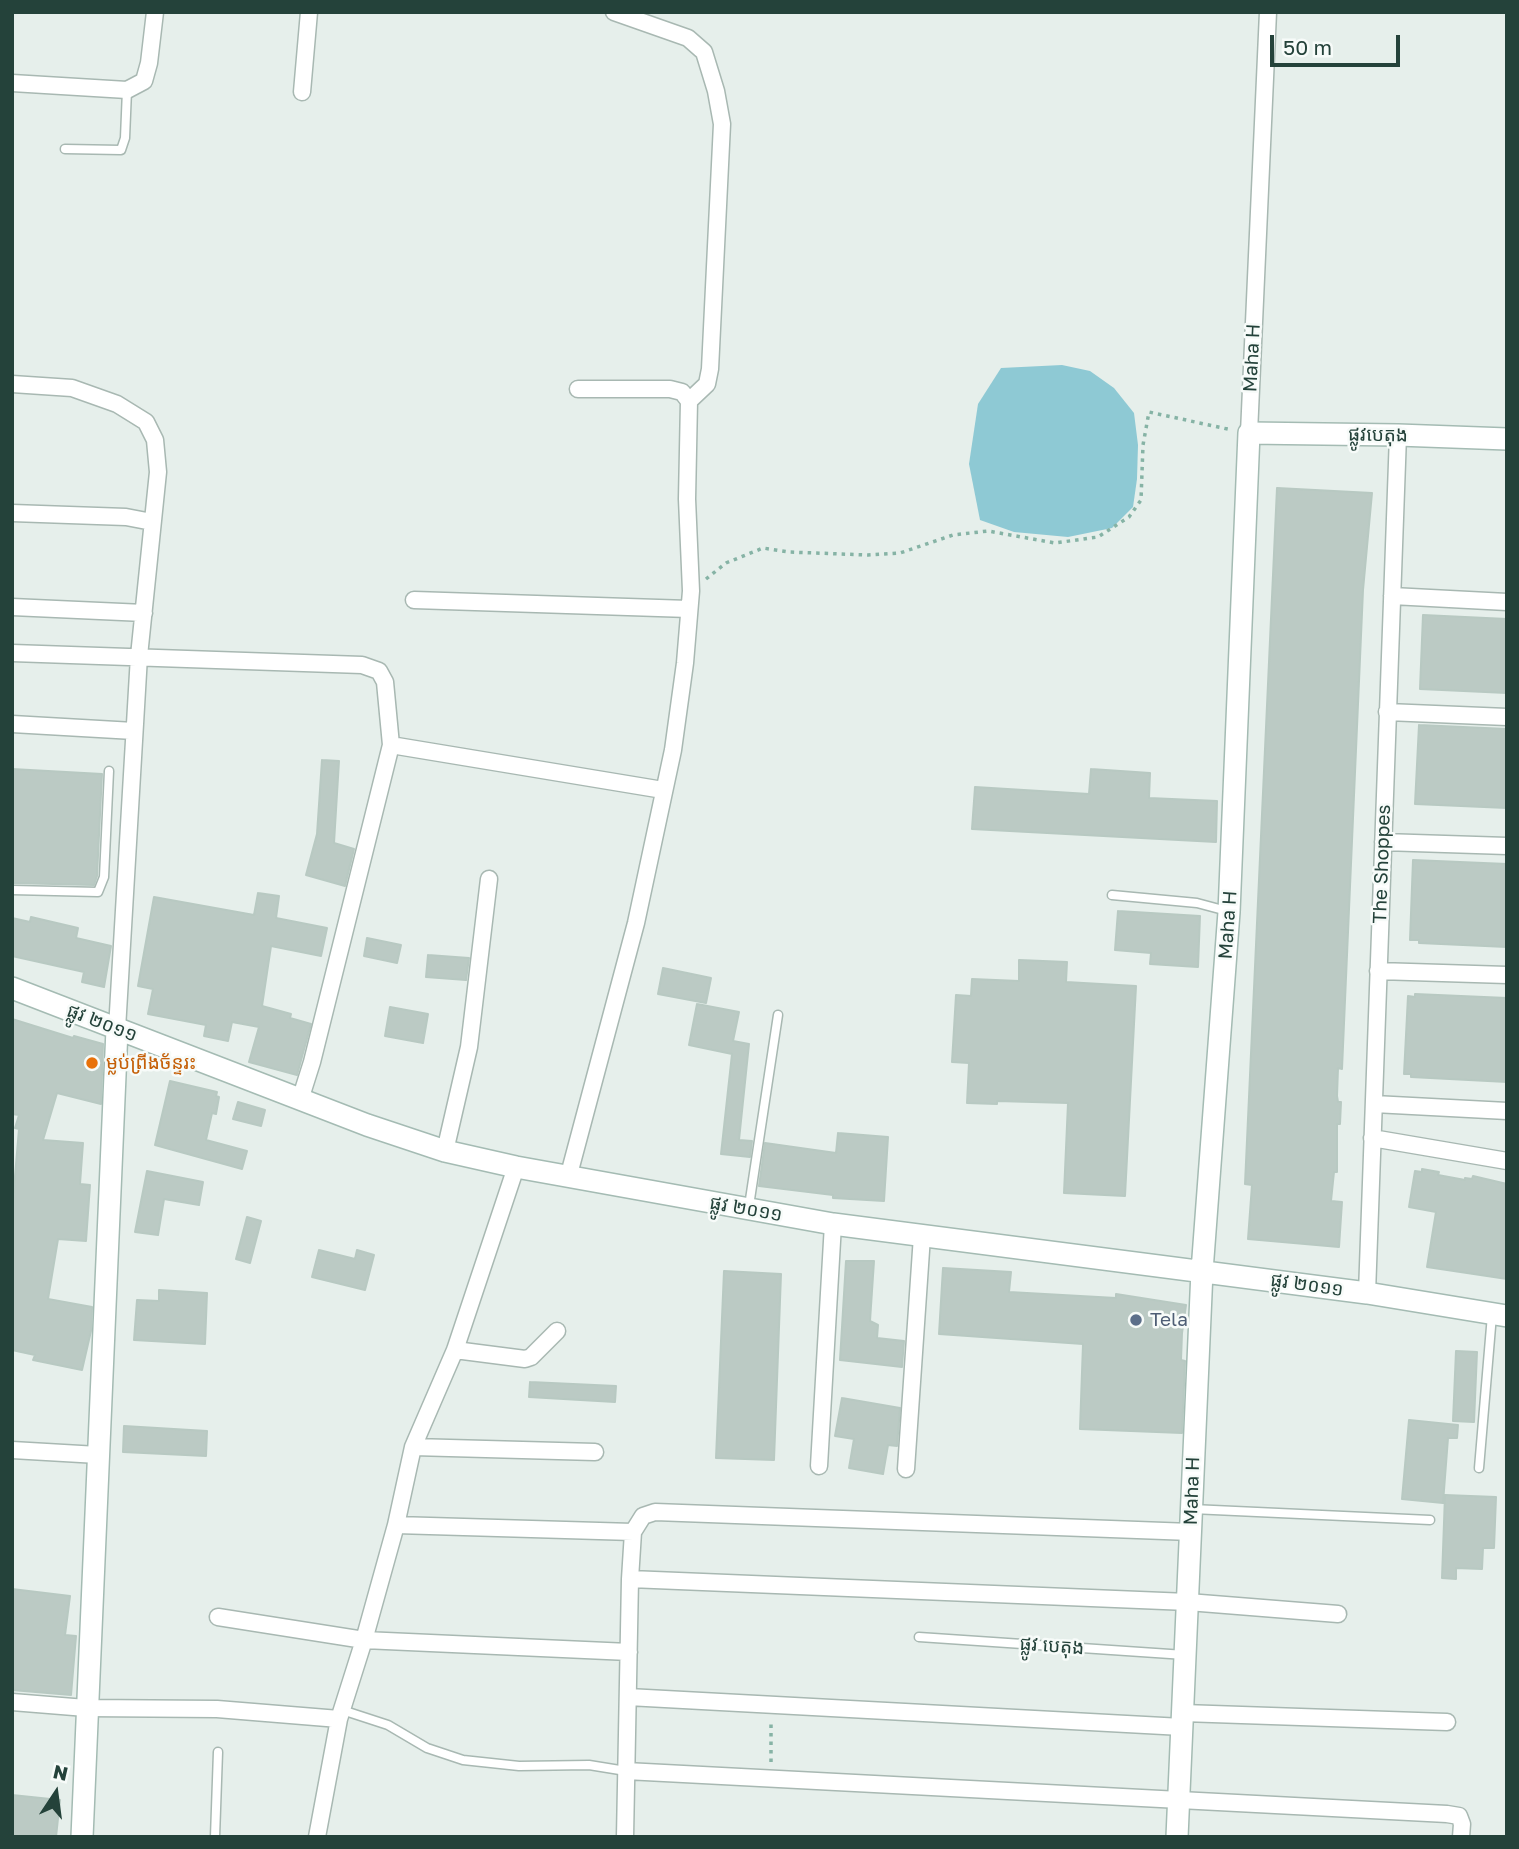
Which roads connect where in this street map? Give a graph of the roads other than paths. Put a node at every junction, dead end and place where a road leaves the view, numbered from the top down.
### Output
1 (155, 12) edge
2 (309, 12) edge
3 (614, 12) edge
4 (1268, 12) edge
5 (12, 82) edge
6 (127, 90) junction
7 (302, 92) dead end
8 (65, 149) dead end
9 (12, 384) edge
10 (578, 389) dead end
11 (689, 401) junction
12 (1249, 433) junction
13 (1398, 435) junction
14 (1507, 439) edge
15 (12, 513) edge
16 (152, 522) junction
17 (1392, 596) junction
18 (414, 600) dead end
19 (1507, 602) edge
20 (12, 607) edge
21 (689, 609) junction
22 (144, 613) junction
23 (12, 653) edge
24 (139, 656) junction
25 (1387, 712) junction
26 (1507, 717) edge
27 (12, 724) edge
28 (135, 731) junction
29 (391, 745) junction
30 (109, 771) dead end
31 (663, 790) junction
32 (1383, 842) junction
33 (1507, 846) edge
34 (489, 879) dead end
35 (12, 890) edge
36 (1112, 895) dead end
37 (1229, 912) junction
38 (1378, 971) junction
39 (1507, 975) edge
40 (12, 988) edge
41 (778, 1015) dead end
42 (117, 1029) junction
43 (300, 1100) junction
44 (1374, 1104) junction
45 (1507, 1111) edge
46 (1372, 1138) junction
47 (445, 1151) junction
48 (1507, 1161) edge
49 (516, 1167) junction
50 (568, 1178) junction
51 (749, 1209) junction
52 (833, 1224) junction
53 (922, 1236) junction
54 (1202, 1271) junction
55 (1367, 1293) junction
56 (1499, 1315) edge
57 (557, 1331) dead end
58 (455, 1350) junction
59 (413, 1447) junction
60 (12, 1450) edge
61 (595, 1452) dead end
62 (98, 1455) junction
63 (819, 1466) dead end
64 (1479, 1468) dead end
65 (906, 1469) dead end
66 (1191, 1509) junction
67 (1430, 1520) dead end
68 (396, 1525) junction
69 (634, 1532) junction
70 (1191, 1532) junction
71 (631, 1579) junction
72 (1188, 1602) junction
73 (1338, 1614) dead end
74 (218, 1617) dead end
75 (919, 1637) dead end
76 (364, 1640) junction
77 (629, 1652) junction
78 (1185, 1655) junction
79 (628, 1697) junction
80 (12, 1702) edge
81 (86, 1708) junction
82 (340, 1715) junction
83 (1182, 1720) junction
84 (1447, 1722) dead end
85 (218, 1752) dead end
86 (626, 1771) junction
87 (1179, 1800) junction
88 (82, 1837) edge
89 (215, 1837) edge
90 (317, 1837) edge
91 (625, 1837) edge
92 (1177, 1837) edge
93 (1461, 1837) edge

1 - 6 street
2 - 7 street
3 - 11 street
4 - 12 street, Maha H
5 - 6 street
6 - 8 lane
9 - 16 street
10 - 11 street
11 - 21 street
12 - 13 street, ផ្លូវបេតុង
12 - 37 street, Maha H
13 - 14 street, ផ្លូវបេតុង
13 - 17 street, The Shoppes
15 - 16 street
16 - 22 street
17 - 19 street
17 - 25 street, The Shoppes
18 - 21 street
20 - 22 street
21 - 31 street
22 - 24 street
23 - 24 street
24 - 28 street
24 - 29 street
25 - 26 street
25 - 32 street, The Shoppes
27 - 28 street
28 - 42 street
29 - 31 street
29 - 43 street
30 - 35 lane
31 - 50 street
32 - 33 street
32 - 38 street, The Shoppes
34 - 47 street
36 - 37 lane
37 - 54 street, Maha H
38 - 39 street
38 - 44 street, The Shoppes
40 - 42 street, ផ្លូវ ២០១១
41 - 51 lane
42 - 43 street, ផ្លូវ ២០១១
42 - 62 street
43 - 47 street, ផ្លូវ ២០១១
44 - 45 street
44 - 46 street, The Shoppes
46 - 48 street
46 - 55 street, The Shoppes
47 - 49 street, ផ្លូវ ២០១១
49 - 50 street, ផ្លូវ ២០១១
49 - 58 street
50 - 51 street, ផ្លូវ ២០១១
51 - 52 street, ផ្លូវ ២០១១
52 - 53 street, ផ្លូវ ២០១១
52 - 63 street
53 - 54 street, ផ្លូវ ២០១១
53 - 65 street
54 - 55 street, ផ្លូវ ២០១១
54 - 66 street, Maha H
55 - 56 street, ផ្លូវ ២០១១
56 - 64 lane
57 - 58 street
58 - 59 street
59 - 61 street
59 - 68 street
60 - 62 street
62 - 81 street
66 - 67 lane
66 - 70 street, Maha H
68 - 69 street
68 - 76 street
69 - 70 street
69 - 71 street
70 - 72 street, Maha H
71 - 72 street
71 - 77 street
72 - 73 street
72 - 78 street, Maha H
74 - 76 street
75 - 78 lane, ផ្លូវ បេតុង
76 - 77 street
76 - 82 street
77 - 79 street
78 - 83 street, Maha H
79 - 83 street
79 - 86 street
80 - 81 street
81 - 82 street
81 - 88 street
82 - 86 lane
82 - 90 street
83 - 84 street
83 - 87 street, Maha H
85 - 89 lane
86 - 87 street
86 - 91 street
87 - 92 street, Maha H
87 - 93 street

